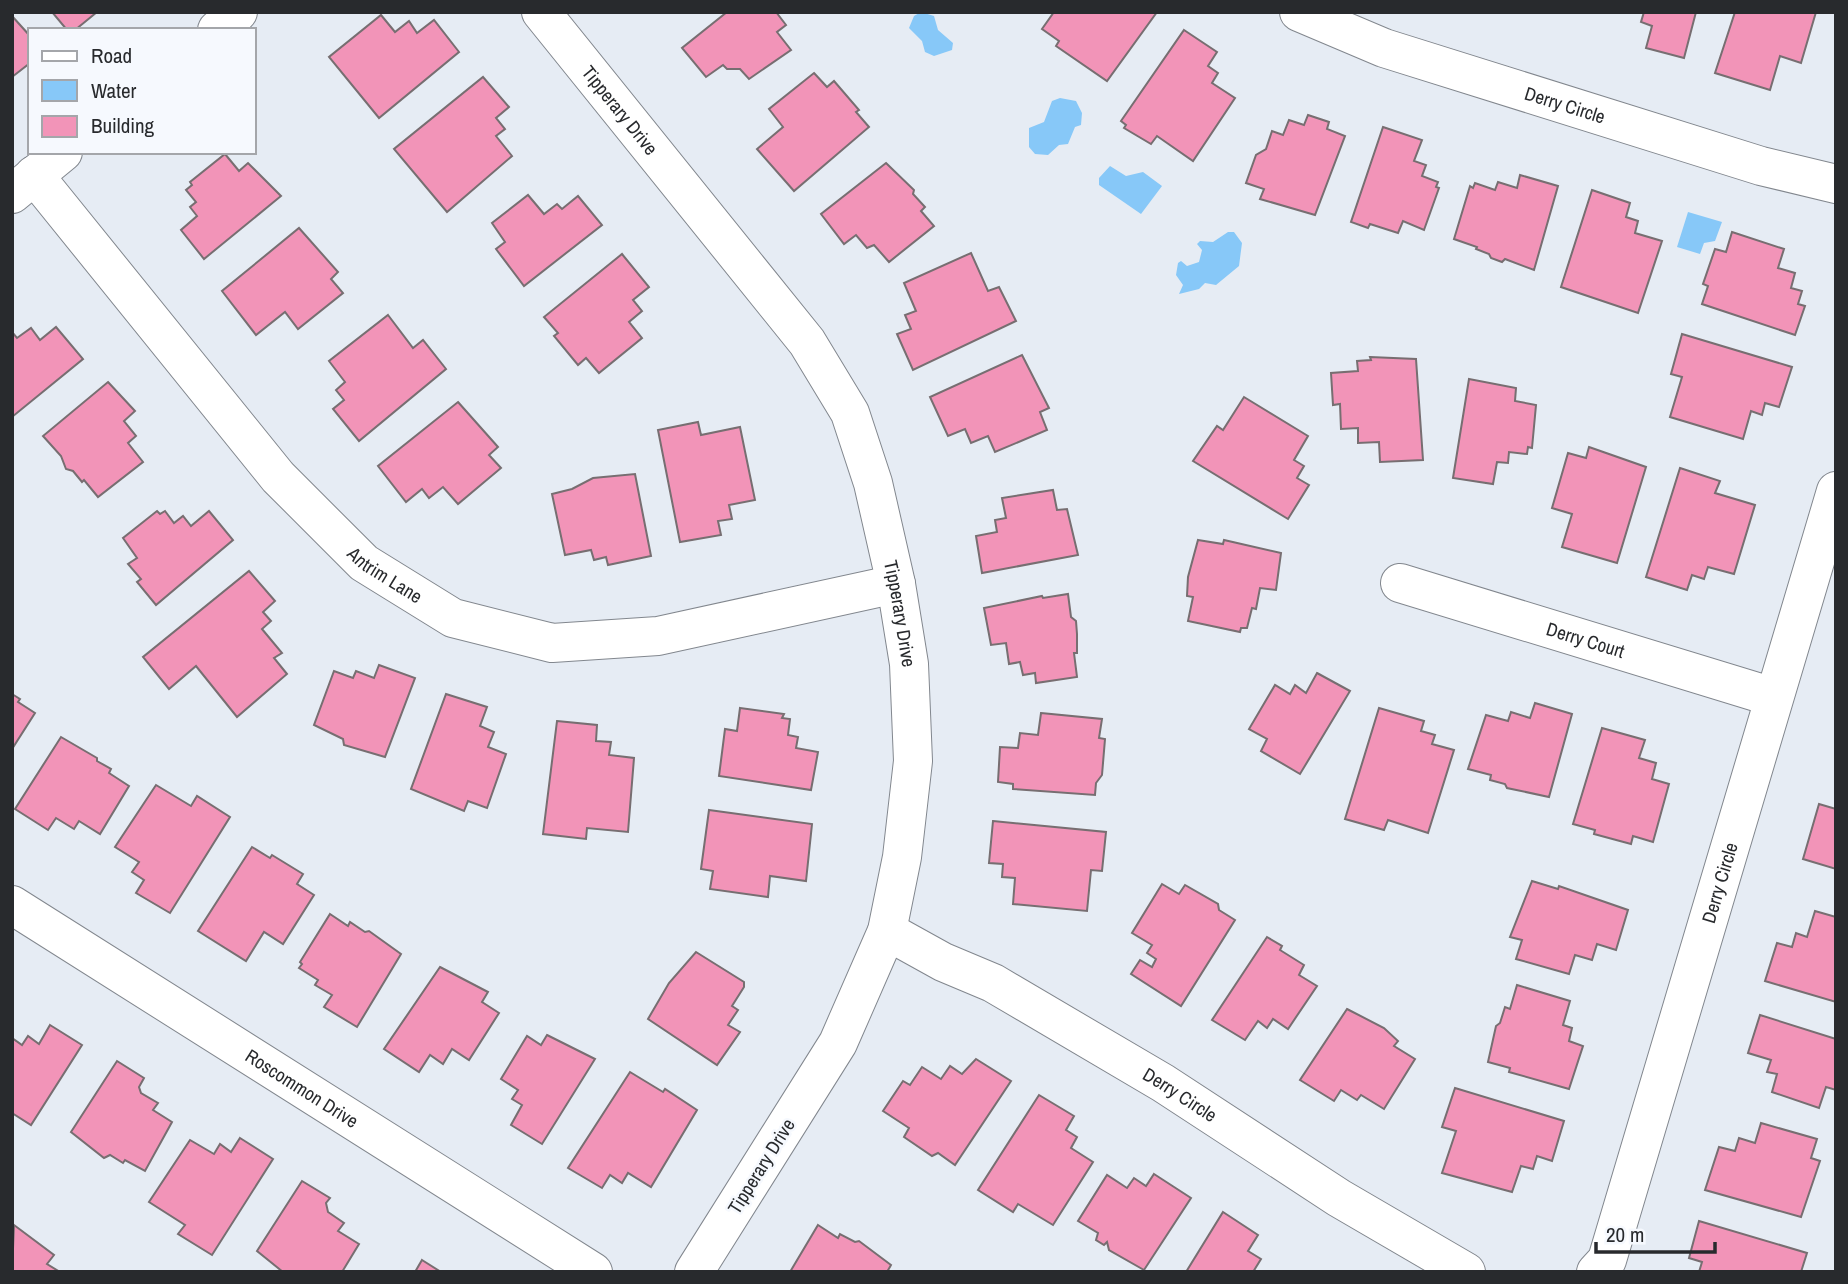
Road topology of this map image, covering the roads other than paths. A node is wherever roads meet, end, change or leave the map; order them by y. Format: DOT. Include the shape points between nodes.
graph roads {
  1 [pos="239,12"];
  2 [pos="541,12"];
  3 [pos="1299,12"];
  4 [pos="219,28"];
  5 [pos="37,174"];
  6 [pos="1836,184"];
  7 [pos="1836,491"];
  8 [pos="1400,583"];
  9 [pos="896,584"];
  10 [pos="1773,697"];
  11 [pos="12,905"];
  12 [pos="887,931"];
  13 [pos="593,1272"];
  14 [pos="694,1272"];
  15 [pos="1466,1272"];
  16 [pos="1596,1272"];
  1 -- 4 [label="street"];
  2 -- 9 [label="street, Tipperary Drive" via="807,342 850,412 873,483"];
  3 -- 6 [label="street, Derry Circle" via="1397,52 1761,166"];
  5 -- 9 [label="street, Antrim Lane" via="278,477 364,563 453,618 552,643 658,636"];
  7 -- 10 [label="street, Derry Circle"];
  8 -- 10 [label="street, Derry Court"];
  9 -- 12 [label="street, Tipperary Drive" via="909,664 913,761 902,857"];
  10 -- 16 [label="street, Derry Circle" via="1608,1260"];
  11 -- 13 [label="street, Roscommon Drive"];
  12 -- 14 [label="street, Tipperary Drive" via="838,1043"];
  12 -- 15 [label="street, Derry Circle" via="993,983 1164,1083 1339,1198"];
}
